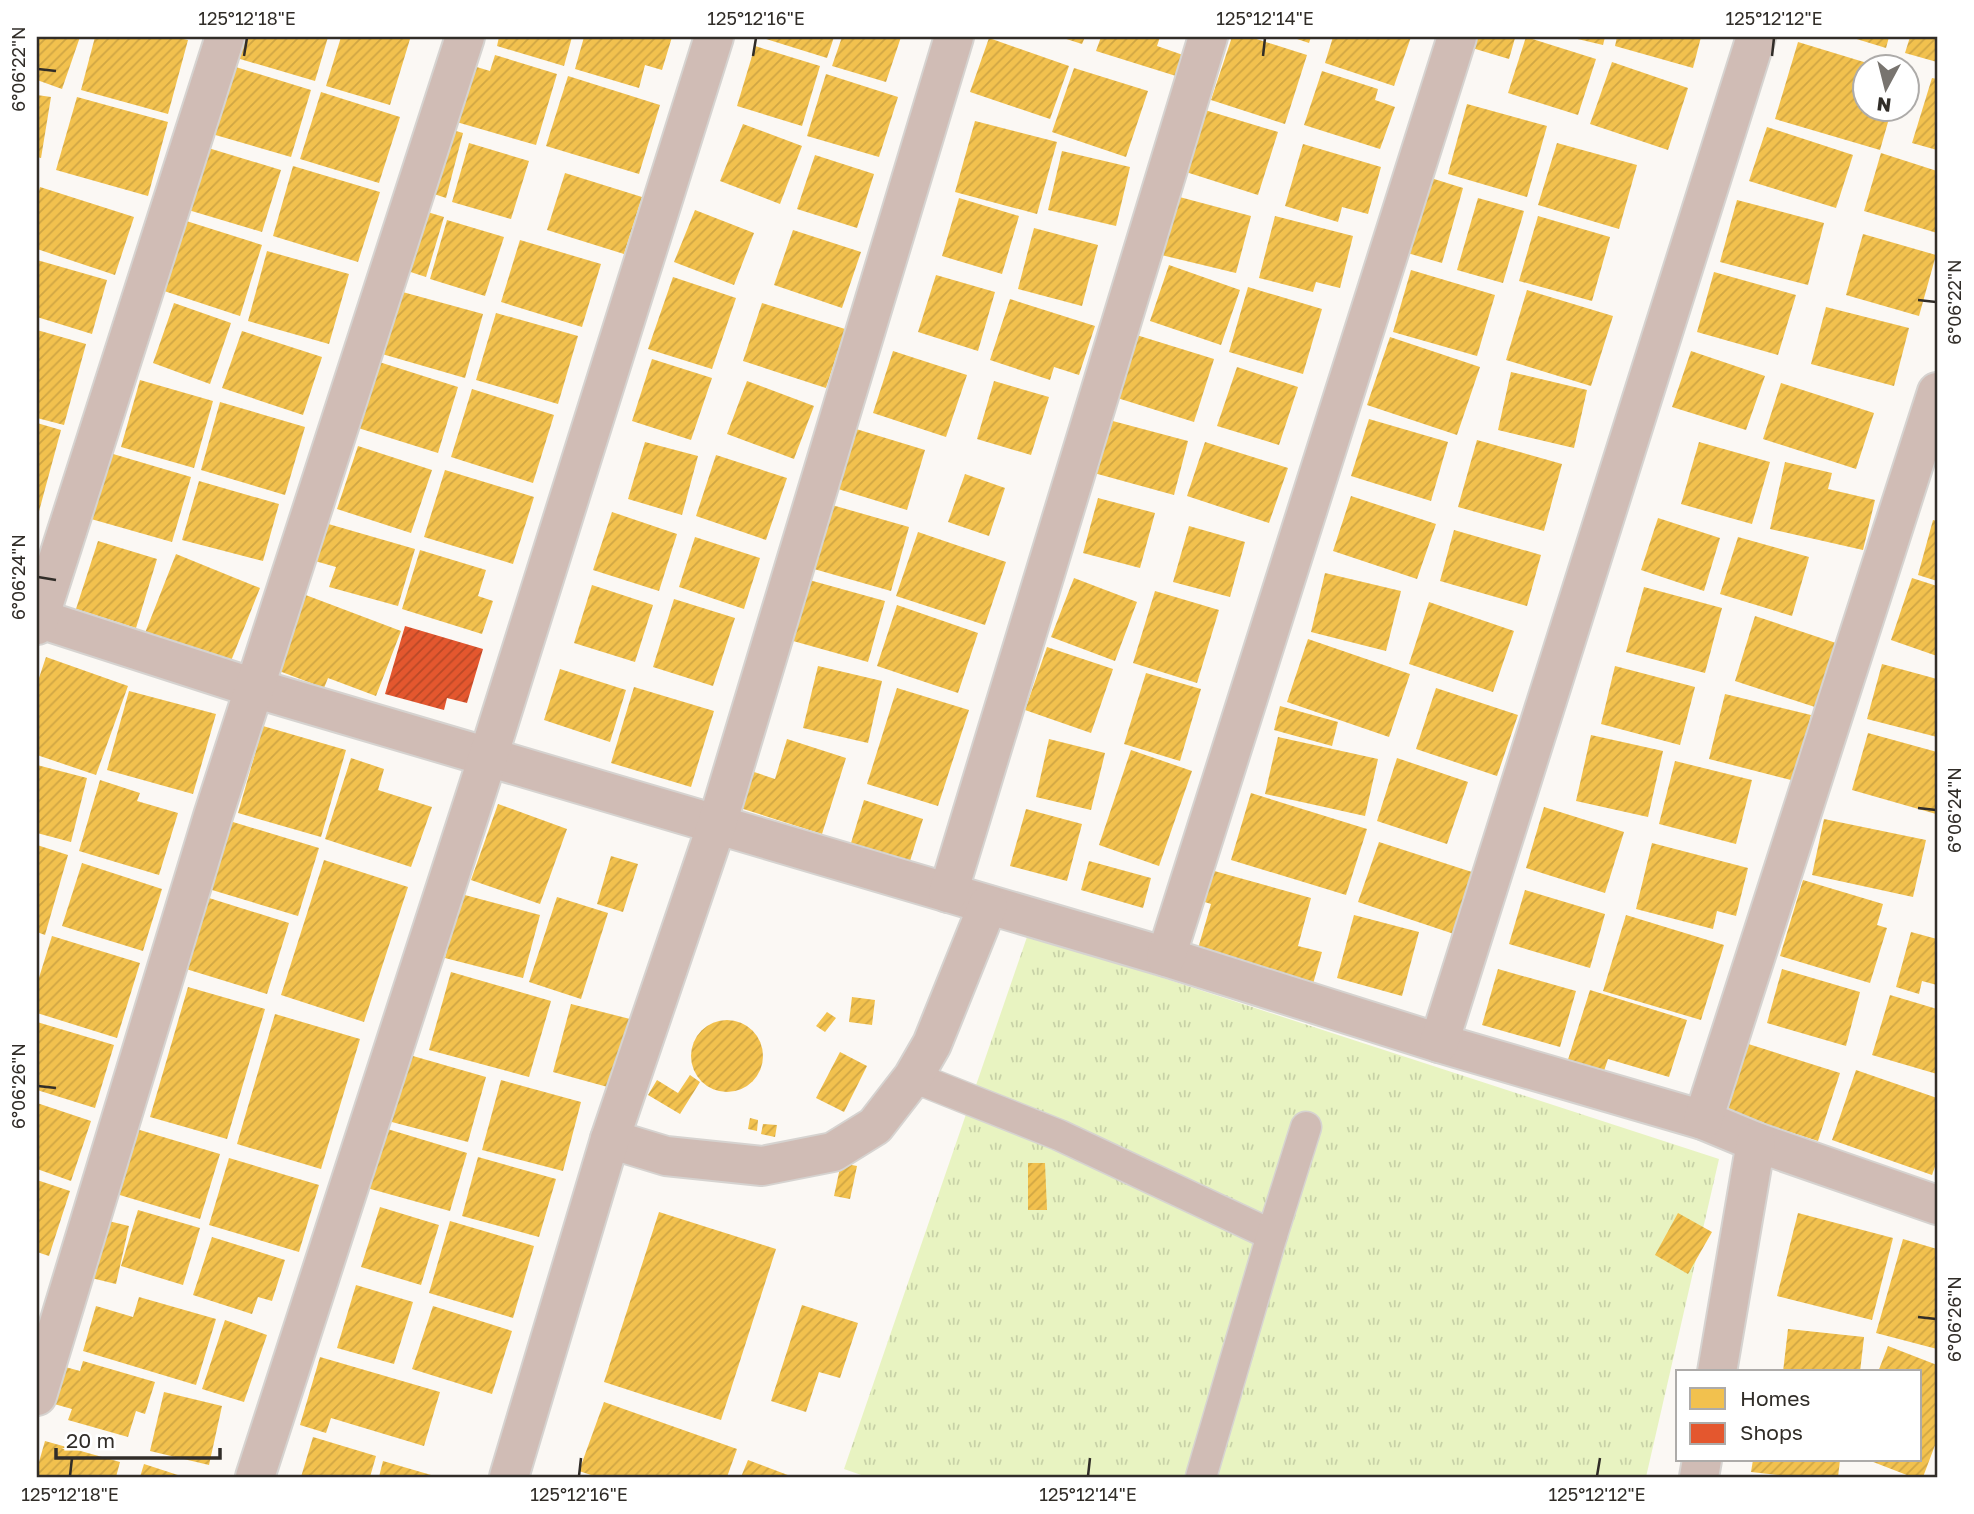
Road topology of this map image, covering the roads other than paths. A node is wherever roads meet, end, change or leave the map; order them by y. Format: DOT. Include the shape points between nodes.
graph roads {
  1 [pos="225,37"];
  2 [pos="465,37"];
  3 [pos="714,37"];
  4 [pos="954,37"];
  5 [pos="1208,37"];
  6 [pos="1457,37"];
  7 [pos="1756,37"];
  8 [pos="1937,392"];
  9 [pos="37,621"];
  10 [pos="254,688"];
  11 [pos="488,757"];
  12 [pos="717,824"];
  13 [pos="948,893"];
  14 [pos="988,905"];
  15 [pos="1166,957"];
  16 [pos="1439,1043"];
  17 [pos="914,1077"];
  18 [pos="1703,1120"];
  19 [pos="1306,1127"];
  20 [pos="610,1139"];
  21 [pos="1756,1142"];
  22 [pos="1937,1205"];
  23 [pos="1272,1236"];
  24 [pos="1717,1370"];
  25 [pos="37,1396"];
  26 [pos="255,1477"];
  27 [pos="509,1477"];
  28 [pos="1202,1477"];
  1 -- 9 [label="street"];
  2 -- 10 [label="street"];
  3 -- 11 [label="street"];
  4 -- 12 [label="street"];
  5 -- 13 [label="street"];
  6 -- 15 [label="street"];
  7 -- 16 [label="street"];
  8 -- 18 [label="street"];
  9 -- 10 [label="street"];
  10 -- 11 [label="street"];
  10 -- 25 [label="street"];
  11 -- 12 [label="street"];
  11 -- 26 [label="street"];
  12 -- 13 [label="street"];
  12 -- 20 [label="street"];
  13 -- 14 [label="street"];
  14 -- 15 [label="street"];
  14 -- 17 [label="street"];
  15 -- 16 [label="street"];
  16 -- 18 [label="street"];
  17 -- 20 [label="street" via="875,1126 833,1152 761,1166 667,1156"];
  17 -- 23 [label="lane" via="1059,1135"];
  18 -- 21 [label="street"];
  19 -- 23 [label="lane"];
  20 -- 27 [label="street"];
  21 -- 22 [label="street"];
  21 -- 24 [label="street"];
  23 -- 28 [label="lane"];
}
